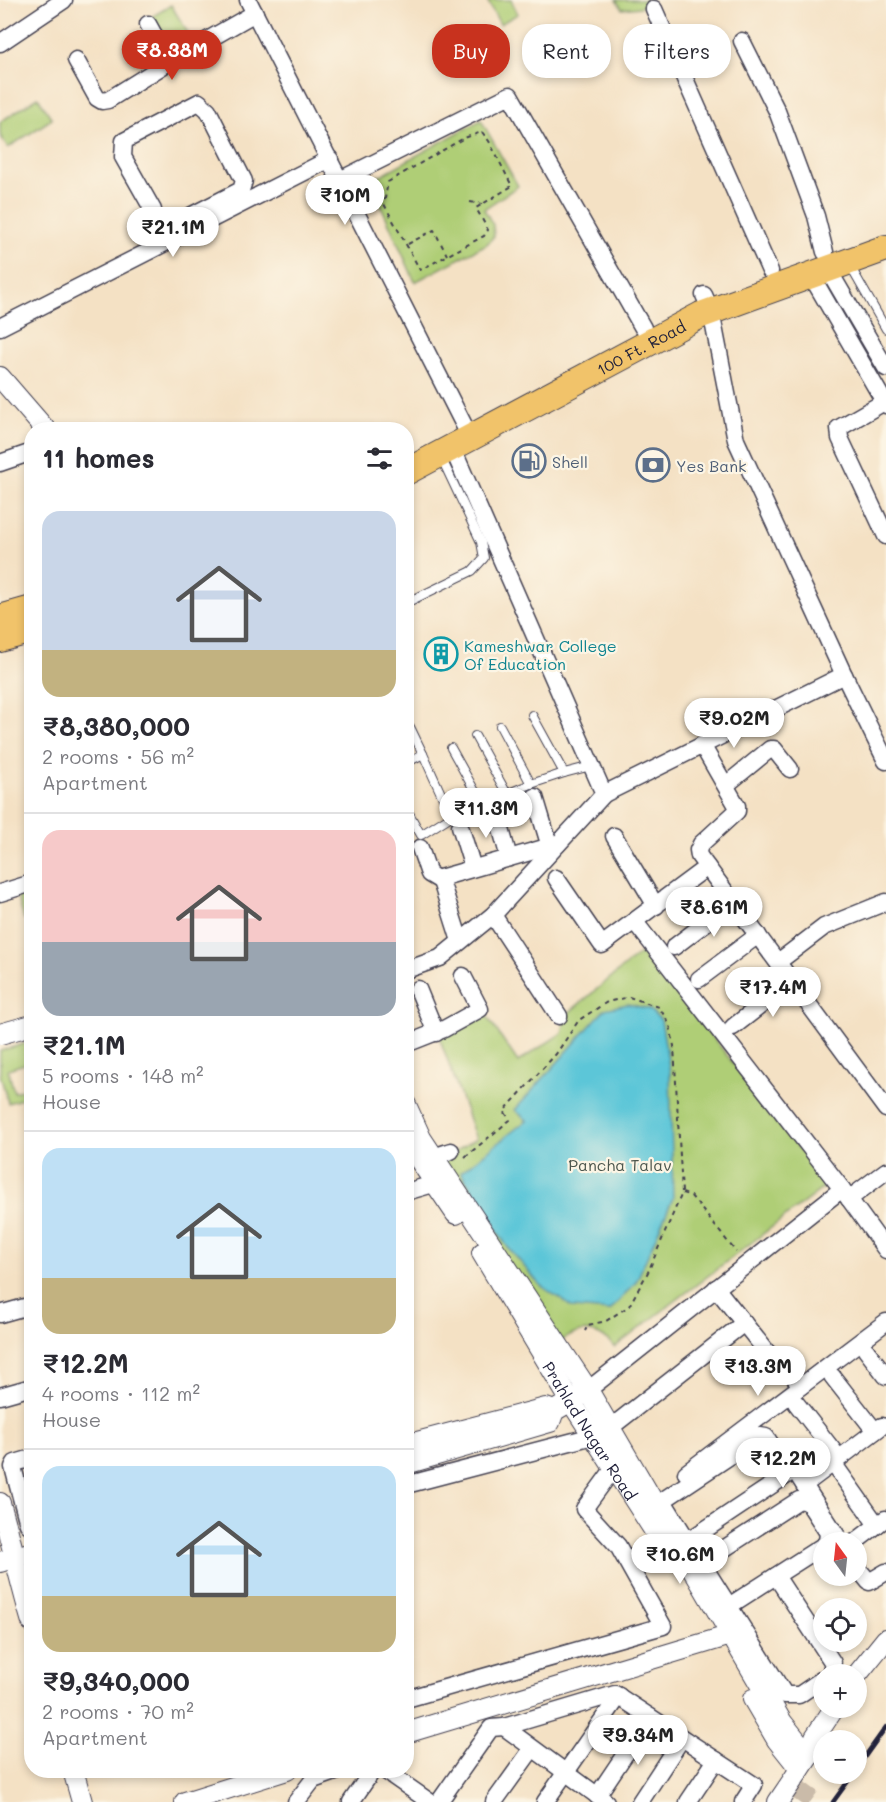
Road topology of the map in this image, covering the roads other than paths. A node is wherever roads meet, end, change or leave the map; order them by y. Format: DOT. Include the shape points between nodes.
graph roads {
  1 [pos="64,0"];
  2 [pos="251,7"];
  3 [pos="654,9"];
  4 [pos="148,24"];
  5 [pos="742,41"];
  6 [pos="0,42"];
  7 [pos="76,60"];
  8 [pos="170,62"];
  9 [pos="330,159"];
  10 [pos="340,180"];
  11 [pos="886,230"];
  12 [pos="162,238"];
  13 [pos="886,248"];
  14 [pos="828,264"];
  15 [pos="770,272"];
  16 [pos="707,303"];
  17 [pos="0,327"];
  18 [pos="643,328"];
  19 [pos="886,329"];
  20 [pos="886,368"];
  21 [pos="0,377"];
  22 [pos="0,397"];
  23 [pos="885,404"];
  24 [pos="39,422"];
  25 [pos="24,424"];
  26 [pos="456,440"];
  27 [pos="414,450"];
  28 [pos="24,455"];
  29 [pos="0,463"];
  30 [pos="414,466"];
  31 [pos="886,536"];
  32 [pos="414,599"];
  33 [pos="24,611"];
  34 [pos="0,618"];
  35 [pos="24,632"];
  36 [pos="0,639"];
  37 [pos="844,675"];
  38 [pos="532,716"];
  39 [pos="500,726"];
  40 [pos="475,736"];
  41 [pos="414,737"];
  42 [pos="702,745"];
  43 [pos="452,748"];
  44 [pos="423,754"];
  45 [pos="414,759"];
  46 [pos="886,761"];
  47 [pos="591,766"];
  48 [pos="790,769"];
  49 [pos="564,773"];
  50 [pos="726,785"];
  51 [pos="533,791"];
  52 [pos="507,794"];
  53 [pos="604,794"];
  54 [pos="489,807"];
  55 [pos="456,821"];
  56 [pos="414,822"];
  57 [pos="614,836"];
  58 [pos="554,845"];
  59 [pos="420,848"];
  60 [pos="509,858"];
  61 [pos="707,867"];
  62 [pos="473,868"];
  63 [pos="556,878"];
  64 [pos="439,880"];
  65 [pos="24,886"];
  66 [pos="0,893"];
  67 [pos="733,902"];
  68 [pos="886,902"];
  69 [pos="656,906"];
  70 [pos="493,915"];
  71 [pos="635,922"];
  72 [pos="758,935"];
  73 [pos="460,942"];
  74 [pos="674,947"];
  75 [pos="777,962"];
  76 [pos="414,967"];
  77 [pos="463,976"];
  78 [pos="699,979"];
  79 [pos="792,981"];
  80 [pos="418,989"];
  81 [pos="559,1016"];
  82 [pos="24,1027"];
  83 [pos="733,1027"];
  84 [pos="436,1033"];
  85 [pos="0,1034"];
  86 [pos="414,1041"];
  87 [pos="886,1109"];
  88 [pos="414,1123"];
  89 [pos="414,1147"];
  90 [pos="886,1171"];
  91 [pos="441,1182"];
  92 [pos="414,1190"];
  93 [pos="846,1194"];
  94 [pos="886,1250"];
  95 [pos="716,1288"];
  96 [pos="24,1307"];
  97 [pos="0,1314"];
  98 [pos="886,1322"];
  99 [pos="744,1323"];
  100 [pos="886,1334"];
  101 [pos="866,1350"];
  102 [pos="832,1376"];
  103 [pos="886,1376"];
  104 [pos="801,1386"];
  105 [pos="24,1389"];
  106 [pos="588,1390"];
  107 [pos="0,1396"];
  108 [pos="796,1403"];
  109 [pos="563,1407"];
  110 [pos="882,1428"];
  111 [pos="602,1432"];
  112 [pos="414,1443"];
  113 [pos="24,1460"];
  114 [pos="836,1461"];
  115 [pos="414,1462"];
  116 [pos="614,1468"];
  117 [pos="414,1483"];
  118 [pos="804,1485"];
  119 [pos="652,1499"];
  120 [pos="0,1503"];
  121 [pos="24,1510"];
  122 [pos="882,1522"];
  123 [pos="827,1532"];
  124 [pos="835,1532"];
  125 [pos="867,1533"];
  126 [pos="813,1552"];
  127 [pos="693,1554"];
  128 [pos="16,1566"];
  129 [pos="886,1572"];
  130 [pos="776,1576"];
  131 [pos="867,1580"];
  132 [pos="24,1594"];
  133 [pos="729,1606"];
  134 [pos="725,1637"];
  135 [pos="886,1639"];
  136 [pos="833,1664"];
  137 [pos="866,1664"];
  138 [pos="813,1685"];
  139 [pos="619,1696"];
  140 [pos="414,1697"];
  141 [pos="650,1717"];
  142 [pos="829,1718"];
  143 [pos="504,1727"];
  144 [pos="414,1731"];
  145 [pos="682,1738"];
  146 [pos="532,1749"];
  147 [pos="805,1759"];
  148 [pos="716,1760"];
  149 [pos="566,1775"];
  150 [pos="75,1778"];
  151 [pos="262,1778"];
  152 [pos="319,1778"];
  153 [pos="368,1778"];
  154 [pos="391,1778"];
  155 [pos="406,1795"];
  156 [pos="602,1799"];
  157 [pos="82,1802"];
  158 [pos="185,1802"];
  159 [pos="296,1802"];
  160 [pos="351,1802"];
  161 [pos="430,1802"];
  162 [pos="439,1802"];
  163 [pos="494,1802"];
  164 [pos="545,1802"];
  165 [pos="640,1802"];
  166 [pos="688,1802"];
  167 [pos="743,1802"];
  168 [pos="762,1802"];
  169 [pos="778,1802"];
  1 -- 6 [label="street"];
  2 -- 8 [label="street"];
  2 -- 9 [label="street"];
  3 -- 15 [label="street"];
  4 -- 8 [label="street"];
  5 -- 14 [label="street" via="777,111 816,216"];
  7 -- 8 [label="street" via="102,101"];
  9 -- 10 [label="street"];
  9 -- 12 [label="street"];
  10 -- 18 [label="street" via="510,95"];
  10 -- 26 [label="street"];
  11 -- 14 [label="main road, 100 Ft. Road"];
  12 -- 12 [label="street" via="152,217 153,210 123,157 124,141 199,102 208,110 244,186"];
  12 -- 17 [label="street"];
  13 -- 14 [label="main road, 100 Ft. Road"];
  14 -- 15 [label="main road, 100 Ft. Road"];
  14 -- 16 [label="main road, 100 Ft. Road"];
  14 -- 19 [label="lane"];
  14 -- 20 [label="street"];
  14 -- 23 [label="street"];
  15 -- 16 [label="main road, 100 Ft. Road"];
  16 -- 18 [label="main road, 100 Ft. Road"];
  16 -- 26 [label="main road, 100 Ft. Road"];
  16 -- 37 [label="street" via="736,440"];
  18 -- 26 [label="main road, 100 Ft. Road"];
  21 -- 24 [label="street"];
  22 -- 25 [label="street"];
  23 -- 31 [label="street" via="839,428 840,438"];
  26 -- 27 [label="main road, 100 Ft. Road"];
  26 -- 30 [label="main road, 100 Ft. Road"];
  26 -- 32 [label="lane" via="484,558 472,571"];
  26 -- 47 [label="street"];
  28 -- 29 [label="street"];
  33 -- 34 [label="main road"];
  35 -- 36 [label="main road"];
  37 -- 42 [label="street"];
  37 -- 46 [label="street"];
  38 -- 49 [label="lane"];
  39 -- 51 [label="lane"];
  40 -- 52 [label="lane"];
  41 -- 44 [label="lane"];
  42 -- 50 [label="street"];
  42 -- 53 [label="street"];
  43 -- 54 [label="lane"];
  44 -- 45 [label="lane"];
  44 -- 55 [label="lane"];
  47 -- 49 [label="lane"];
  47 -- 53 [label="street"];
  48 -- 50 [label="street" via="770,748"];
  49 -- 51 [label="lane"];
  50 -- 61 [label="street" via="737,811 701,844 699,856"];
  51 -- 52 [label="lane"];
  51 -- 58 [label="street"];
  52 -- 54 [label="lane"];
  53 -- 58 [label="street"];
  54 -- 55 [label="lane"];
  54 -- 60 [label="street"];
  55 -- 56 [label="lane" via="421,835"];
  55 -- 62 [label="street"];
  57 -- 69 [label="street"];
  58 -- 60 [label="street"];
  58 -- 70 [label="street"];
  59 -- 64 [label="street" via="429,874"];
  60 -- 62 [label="street"];
  61 -- 67 [label="street"];
  61 -- 69 [label="street"];
  62 -- 64 [label="street"];
  63 -- 71 [label="street" via="602,945"];
  64 -- 73 [label="street"];
  65 -- 66 [label="street"];
  67 -- 72 [label="street"];
  67 -- 74 [label="street"];
  68 -- 75 [label="street" via="824,927"];
  69 -- 71 [label="street"];
  70 -- 73 [label="street"];
  70 -- 81 [label="street"];
  71 -- 93 [label="street"];
  72 -- 75 [label="street"];
  72 -- 78 [label="street"];
  73 -- 76 [label="street" via="440,958"];
  75 -- 79 [label="street"];
  77 -- 84 [label="street" via="480,1009"];
  79 -- 83 [label="street"];
  79 -- 87 [label="street"];
  80 -- 84 [label="street"];
  82 -- 85 [label="street"];
  84 -- 86 [label="street"];
  88 -- 91 [label="street" via="421,1138 450,1155"];
  89 -- 91 [label="street, Prahlad Nagar Road"];
  90 -- 93 [label="street"];
  91 -- 92 [label="street"];
  91 -- 106 [label="street"];
  91 -- 109 [label="street, Prahlad Nagar Road"];
  93 -- 94 [label="street"];
  93 -- 95 [label="street"];
  95 -- 99 [label="street"];
  95 -- 106 [label="street"];
  96 -- 97 [label="street"];
  98 -- 104 [label="street"];
  99 -- 104 [label="street" via="771,1357 779,1357"];
  99 -- 111 [label="street"];
  100 -- 101 [label="street"];
  101 -- 102 [label="street"];
  101 -- 103 [label="street"];
  102 -- 108 [label="street"];
  102 -- 110 [label="street"];
  104 -- 119 [label="street"];
  105 -- 107 [label="street"];
  106 -- 109 [label="street"];
  106 -- 111 [label="street"];
  108 -- 114 [label="street"];
  108 -- 118 [label="street" via="767,1426"];
  109 -- 111 [label="street, Prahlad Nagar Road"];
  109 -- 112 [label="street" via="546,1408"];
  109 -- 115 [label="street" via="550,1422"];
  110 -- 114 [label="street"];
  111 -- 116 [label="street, Prahlad Nagar Road"];
  111 -- 117 [label="street"];
  111 -- 119 [label="street"];
  113 -- 121 [label="street" via="12,1467"];
  114 -- 118 [label="street"];
  114 -- 122 [label="street"];
  116 -- 134 [label="street, Prahlad Nagar Road"];
  116 -- 140 [label="street" via="584,1509 618,1546 663,1626"];
  118 -- 124 [label="street"];
  119 -- 127 [label="street"];
  120 -- 128 [label="street"];
  122 -- 125 [label="street"];
  123 -- 127 [label="street" via="808,1502 799,1500"];
  126 -- 130 [label="street"];
  127 -- 127 [label="street" via="665,1499 760,1436 766,1437 787,1475"];
  127 -- 133 [label="street"];
  127 -- 134 [label="street"];
  128 -- 132 [label="street"];
  129 -- 131 [label="street" via="869,1582"];
  130 -- 133 [label="street"];
  130 -- 136 [label="street"];
  133 -- 138 [label="street" via="785,1695 799,1695"];
  134 -- 144 [label="street"];
  134 -- 147 [label="street, Prahlad Nagar Road" via="777,1740"];
  135 -- 137 [label="street"];
  139 -- 141 [label="street"];
  139 -- 143 [label="street"];
  139 -- 149 [label="street"];
  141 -- 145 [label="street"];
  141 -- 156 [label="street"];
  142 -- 147 [label="street"];
  143 -- 146 [label="street"];
  143 -- 162 [label="street" via="488,1731"];
  145 -- 148 [label="street"];
  145 -- 165 [label="street"];
  146 -- 149 [label="street"];
  146 -- 163 [label="street"];
  147 -- 168 [label="street"];
  147 -- 169 [label="street"];
  148 -- 166 [label="street"];
  148 -- 167 [label="street" via="754,1785"];
  149 -- 156 [label="street"];
  149 -- 164 [label="street"];
  150 -- 157 [label="street"];
  151 -- 158 [label="street"];
  152 -- 159 [label="street"];
  153 -- 160 [label="street"];
  154 -- 155 [label="street"];
  155 -- 161 [label="street"];
}
